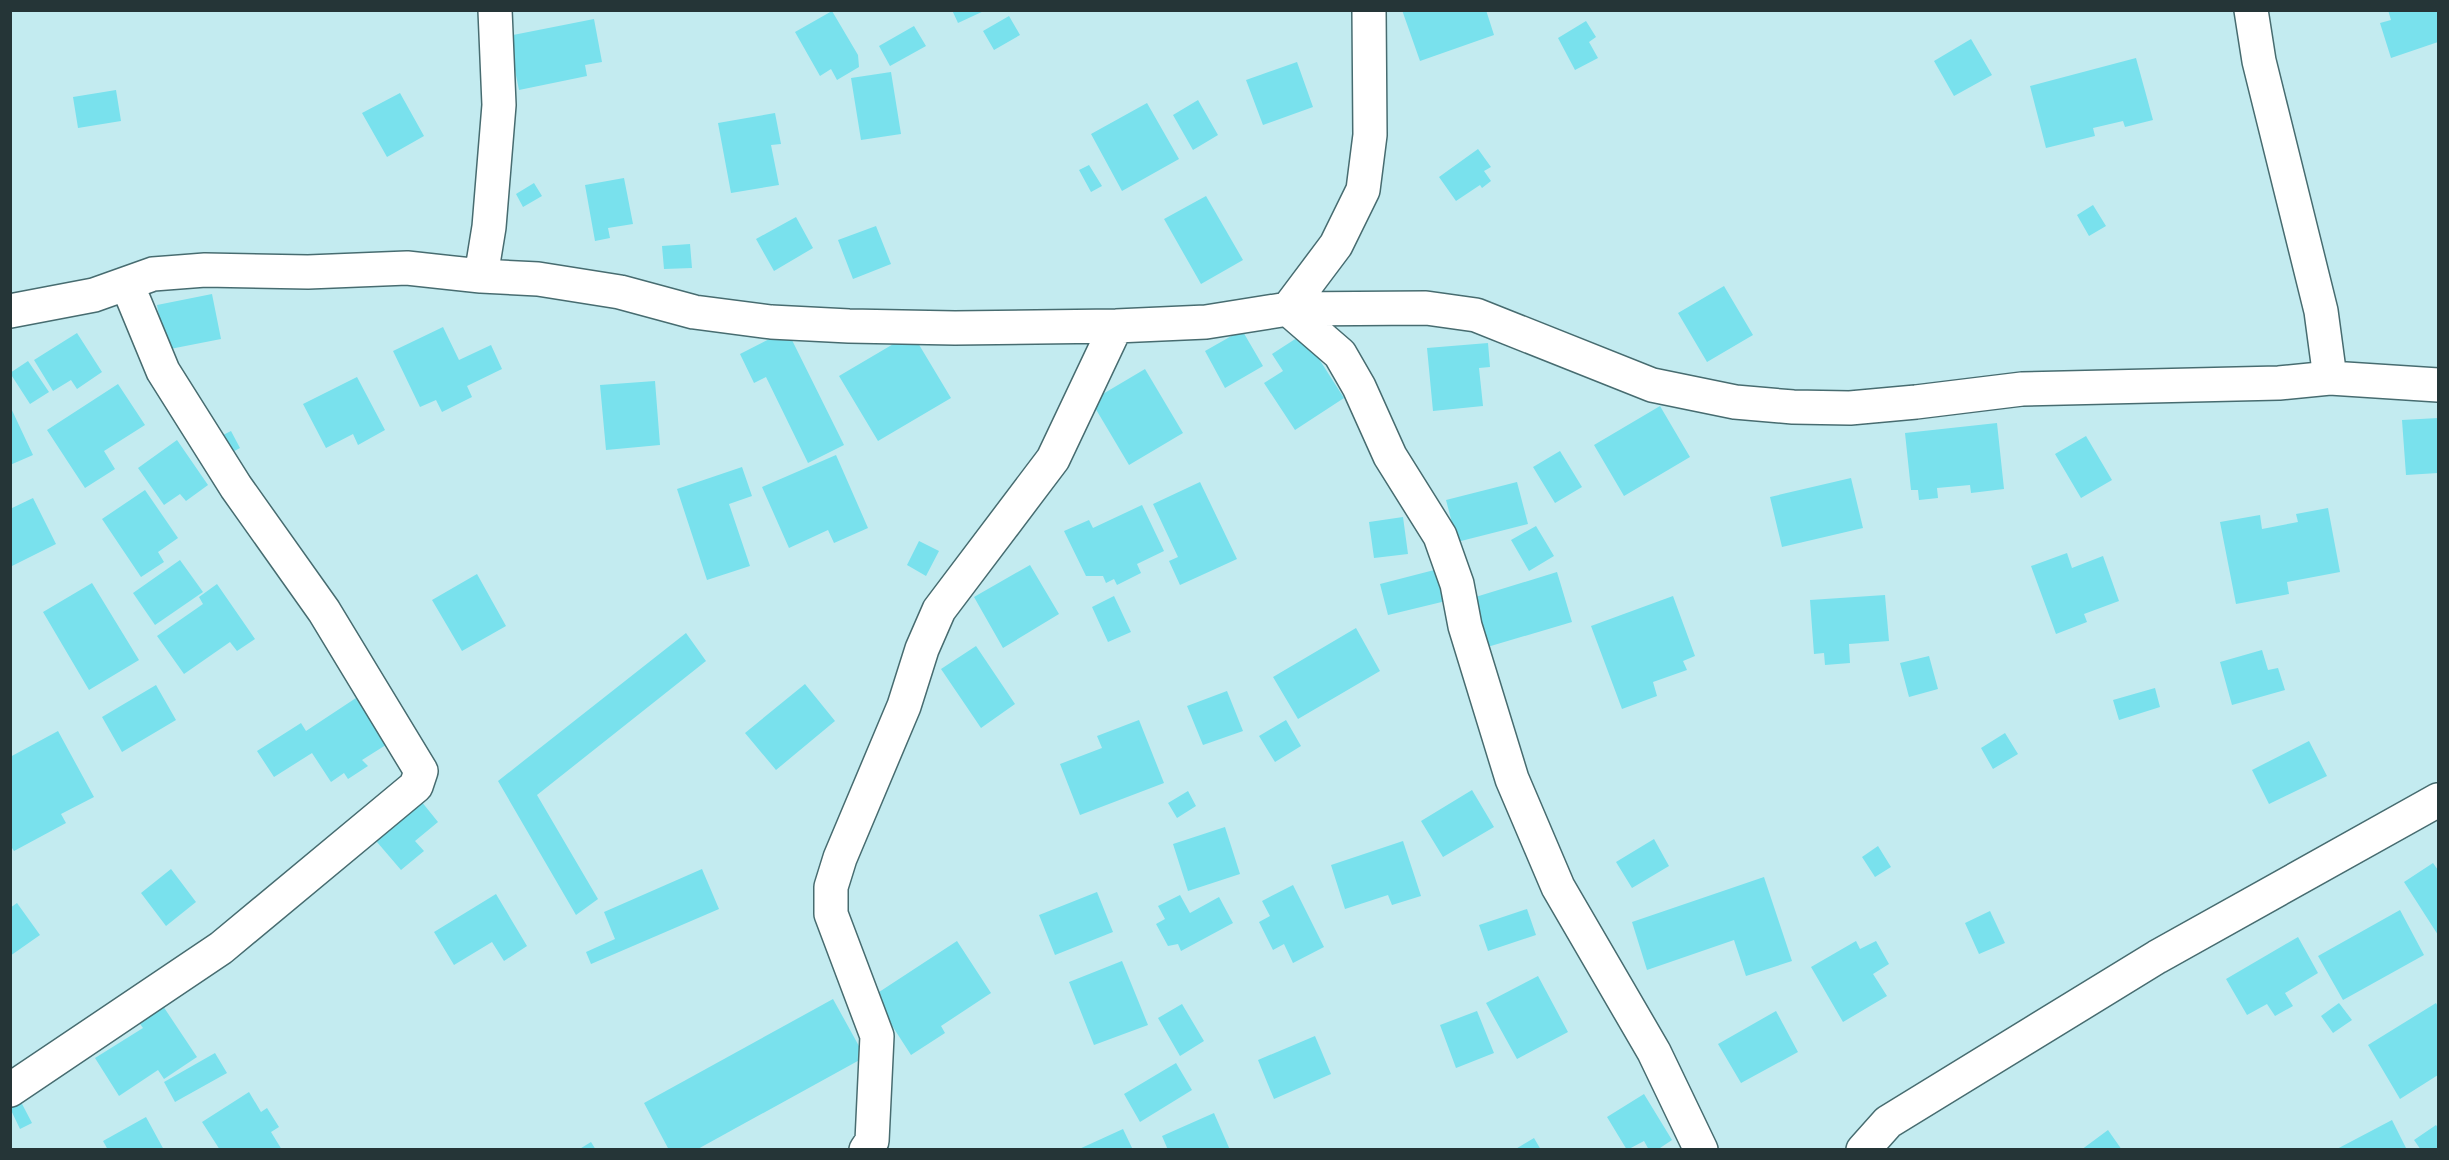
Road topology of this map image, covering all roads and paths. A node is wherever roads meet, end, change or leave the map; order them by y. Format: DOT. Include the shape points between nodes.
graph roads {
  1 [pos="495,10"];
  2 [pos="1368,10"];
  3 [pos="2251,10"];
  4 [pos="481,276"];
  5 [pos="127,284"];
  6 [pos="1288,309"];
  7 [pos="10,311"];
  8 [pos="1116,326"];
  9 [pos="2330,378"];
  10 [pos="2439,385"];
  11 [pos="2439,800"];
  12 [pos="10,1090"];
  13 [pos="866,1149"];
  14 [pos="1701,1149"];
  15 [pos="1863,1149"];
  1 -- 4 [label="street" via="499,105"];
  2 -- 6 [label="street" via="1370,135 1364,190 1336,245"];
  3 -- 9 [label="street" via="2259,61 2321,310"];
  4 -- 5 [label="street" via="407,268 308,272 205,270 153,274"];
  4 -- 8 [label="street" via="538,279 620,292 694,312 771,322 955,328"];
  5 -- 7 [label="street" via="94,295"];
  5 -- 12 [label="street" via="163,371 236,487 324,611 422,771 416,786 221,948"];
  6 -- 8 [label="street" via="1206,322"];
  6 -- 9 [label="street" via="1426,308 1476,315 1652,386 1735,402 1793,407 1872,406 2022,390 2279,383"];
  6 -- 14 [label="street" via="1340,354 1390,456 1440,536 1512,779 1557,887 1654,1052"];
  8 -- 13 [label="street" via="1053,459 939,610 834,877 831,914 877,1036 872,1142"];
  9 -- 10 [label="street"];
  11 -- 15 [label="street" via="2157,957 1888,1122"];
}
